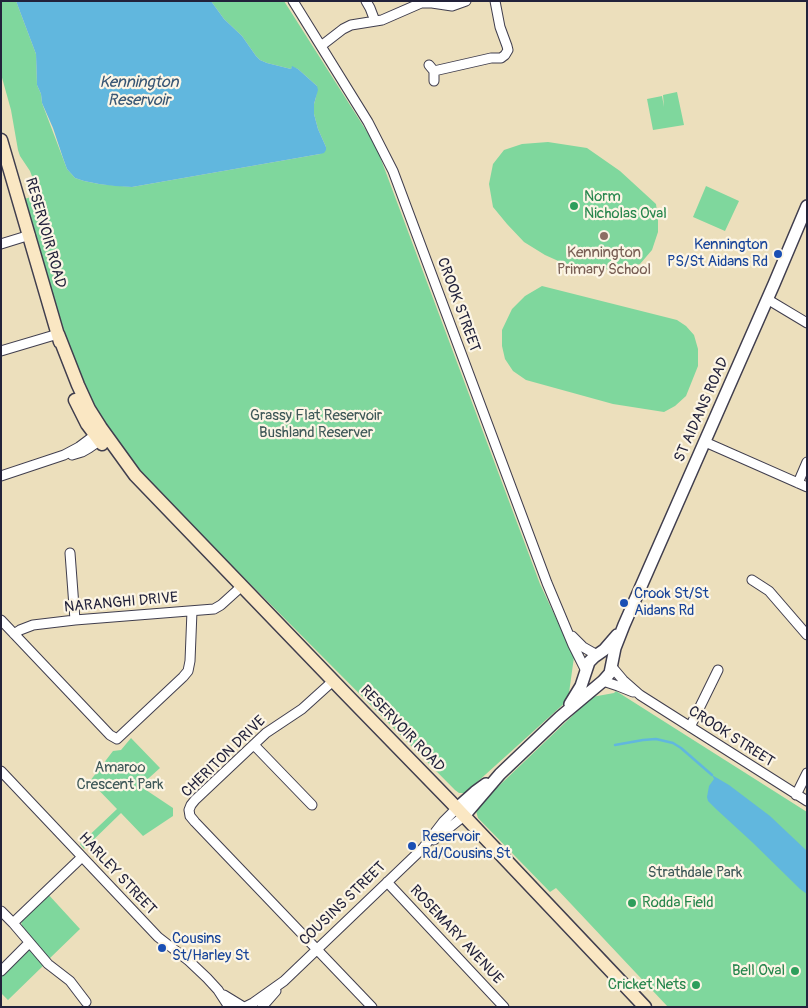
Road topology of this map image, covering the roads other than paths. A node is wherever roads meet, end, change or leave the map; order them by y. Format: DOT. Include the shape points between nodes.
graph roads {
  1 [pos="293,1"];
  2 [pos="366,1"];
  3 [pos="466,1"];
  4 [pos="495,1"];
  5 [pos="375,21"];
  6 [pos="321,46"];
  7 [pos="432,72"];
  8 [pos="2,147"];
  9 [pos="807,206"];
  10 [pos="30,235"];
  11 [pos="1,244"];
  12 [pos="767,299"];
  13 [pos="807,322"];
  14 [pos="58,334"];
  15 [pos="1,351"];
  16 [pos="99,436"];
  17 [pos="705,442"];
  18 [pos="807,462"];
  19 [pos="1,476"];
  20 [pos="798,483"];
  21 [pos="807,487"];
  22 [pos="70,553"];
  23 [pos="752,580"];
  24 [pos="242,586"];
  25 [pos="192,611"];
  26 [pos="1,620"];
  27 [pos="75,620"];
  28 [pos="624,625"];
  29 [pos="568,632"];
  30 [pos="14,634"];
  31 [pos="807,635"];
  32 [pos="598,655"];
  33 [pos="612,666"];
  34 [pos="718,670"];
  35 [pos="586,671"];
  36 [pos="333,681"];
  37 [pos="603,682"];
  38 [pos="640,695"];
  39 [pos="560,717"];
  40 [pos="690,727"];
  41 [pos="254,745"];
  42 [pos="1,771"];
  43 [pos="807,773"];
  44 [pos="796,795"];
  45 [pos="807,801"];
  46 [pos="312,805"];
  47 [pos="461,812"];
  48 [pos="82,857"];
  49 [pos="387,882"];
  50 [pos="1,910"];
  51 [pos="13,923"];
  52 [pos="29,943"];
  53 [pos="317,949"];
  54 [pos="1,971"];
  55 [pos="284,981"];
  56 [pos="218,990"];
  57 [pos="86,1002"];
  58 [pos="229,1007"];
  59 [pos="243,1007"];
  60 [pos="262,1007"];
  61 [pos="372,1007"];
  62 [pos="504,1007"];
  63 [pos="645,1007"];
  1 -- 6 [label="street, CROOK STREET"];
  2 -- 5 [label="street"];
  3 -- 5 [label="street" via="452,6 421,3"];
  4 -- 7 [label="street" via="508,50 506,59 491,58"];
  5 -- 6 [label="street" via="346,27"];
  6 -- 29 [label="street, CROOK STREET" via="368,122 393,171"];
  8 -- 10 [label="main road, RESERVOIR ROAD"];
  9 -- 12 [label="street, ST AIDANS ROAD"];
  10 -- 11 [label="street"];
  10 -- 14 [label="main road, RESERVOIR ROAD"];
  12 -- 13 [label="street"];
  12 -- 17 [label="street, ST AIDANS ROAD"];
  14 -- 15 [label="street"];
  14 -- 16 [label="main road, RESERVOIR ROAD"];
  16 -- 19 [label="street" via="82,452"];
  16 -- 24 [label="main road, RESERVOIR ROAD"];
  17 -- 20 [label="street"];
  17 -- 28 [label="street, ST AIDANS ROAD"];
  18 -- 20 [label="street"];
  20 -- 21 [label="street"];
  22 -- 27 [label="street"];
  23 -- 31 [label="street" via="769,591"];
  24 -- 25 [label="street, NARANGHI DRIVE" via="217,608"];
  24 -- 36 [label="main road, RESERVOIR ROAD"];
  25 -- 27 [label="street, NARANGHI DRIVE"];
  25 -- 30 [label="street" via="188,670 117,739"];
  26 -- 30 [label="street"];
  27 -- 30 [label="street, NARANGHI DRIVE" via="33,625"];
  28 -- 32 [label="street, ST AIDANS ROAD"];
  28 -- 33 [label="street, ST AIDANS ROAD"];
  29 -- 32 [label="street, CROOK STREET" via="583,647"];
  29 -- 35 [label="street, CROOK STREET"];
  32 -- 33 [label="street" via="608,659"];
  32 -- 35 [label="street" via="591,659"];
  33 -- 37 [label="street"];
  33 -- 38 [label="street, CROOK STREET"];
  34 -- 40 [label="street"];
  35 -- 37 [label="street" via="592,678"];
  35 -- 39 [label="street, COUSINS STREET" via="579,691"];
  36 -- 41 [label="street, CHERITON DRIVE"];
  36 -- 47 [label="main road, RESERVOIR ROAD"];
  37 -- 38 [label="street, CROOK STREET"];
  37 -- 39 [label="street, COUSINS STREET"];
  38 -- 40 [label="street, CROOK STREET"];
  39 -- 47 [label="street, COUSINS STREET" via="500,774 475,792"];
  40 -- 44 [label="street, CROOK STREET"];
  41 -- 46 [label="street"];
  41 -- 53 [label="street, CHERITON DRIVE" via="192,802 189,813"];
  42 -- 48 [label="street, HARLEY STREET"];
  43 -- 44 [label="street"];
  44 -- 45 [label="street, CROOK STREET"];
  47 -- 49 [label="street, COUSINS STREET" via="443,822 423,848"];
  47 -- 63 [label="main road, RESERVOIR ROAD"];
  48 -- 51 [label="street"];
  48 -- 56 [label="street, HARLEY STREET" via="158,937"];
  49 -- 53 [label="street, COUSINS STREET"];
  49 -- 62 [label="street, ROSEMARY AVENUE"];
  50 -- 51 [label="street"];
  51 -- 52 [label="street"];
  52 -- 54 [label="street"];
  52 -- 57 [label="street" via="70,981"];
  53 -- 55 [label="street, COUSINS STREET"];
  53 -- 61 [label="street"];
  55 -- 59 [label="street, COUSINS STREET"];
  55 -- 60 [label="street, COUSINS STREET"];
  56 -- 58 [label="street, HARLEY STREET"];
  56 -- 59 [label="street, HARLEY STREET"];
}
